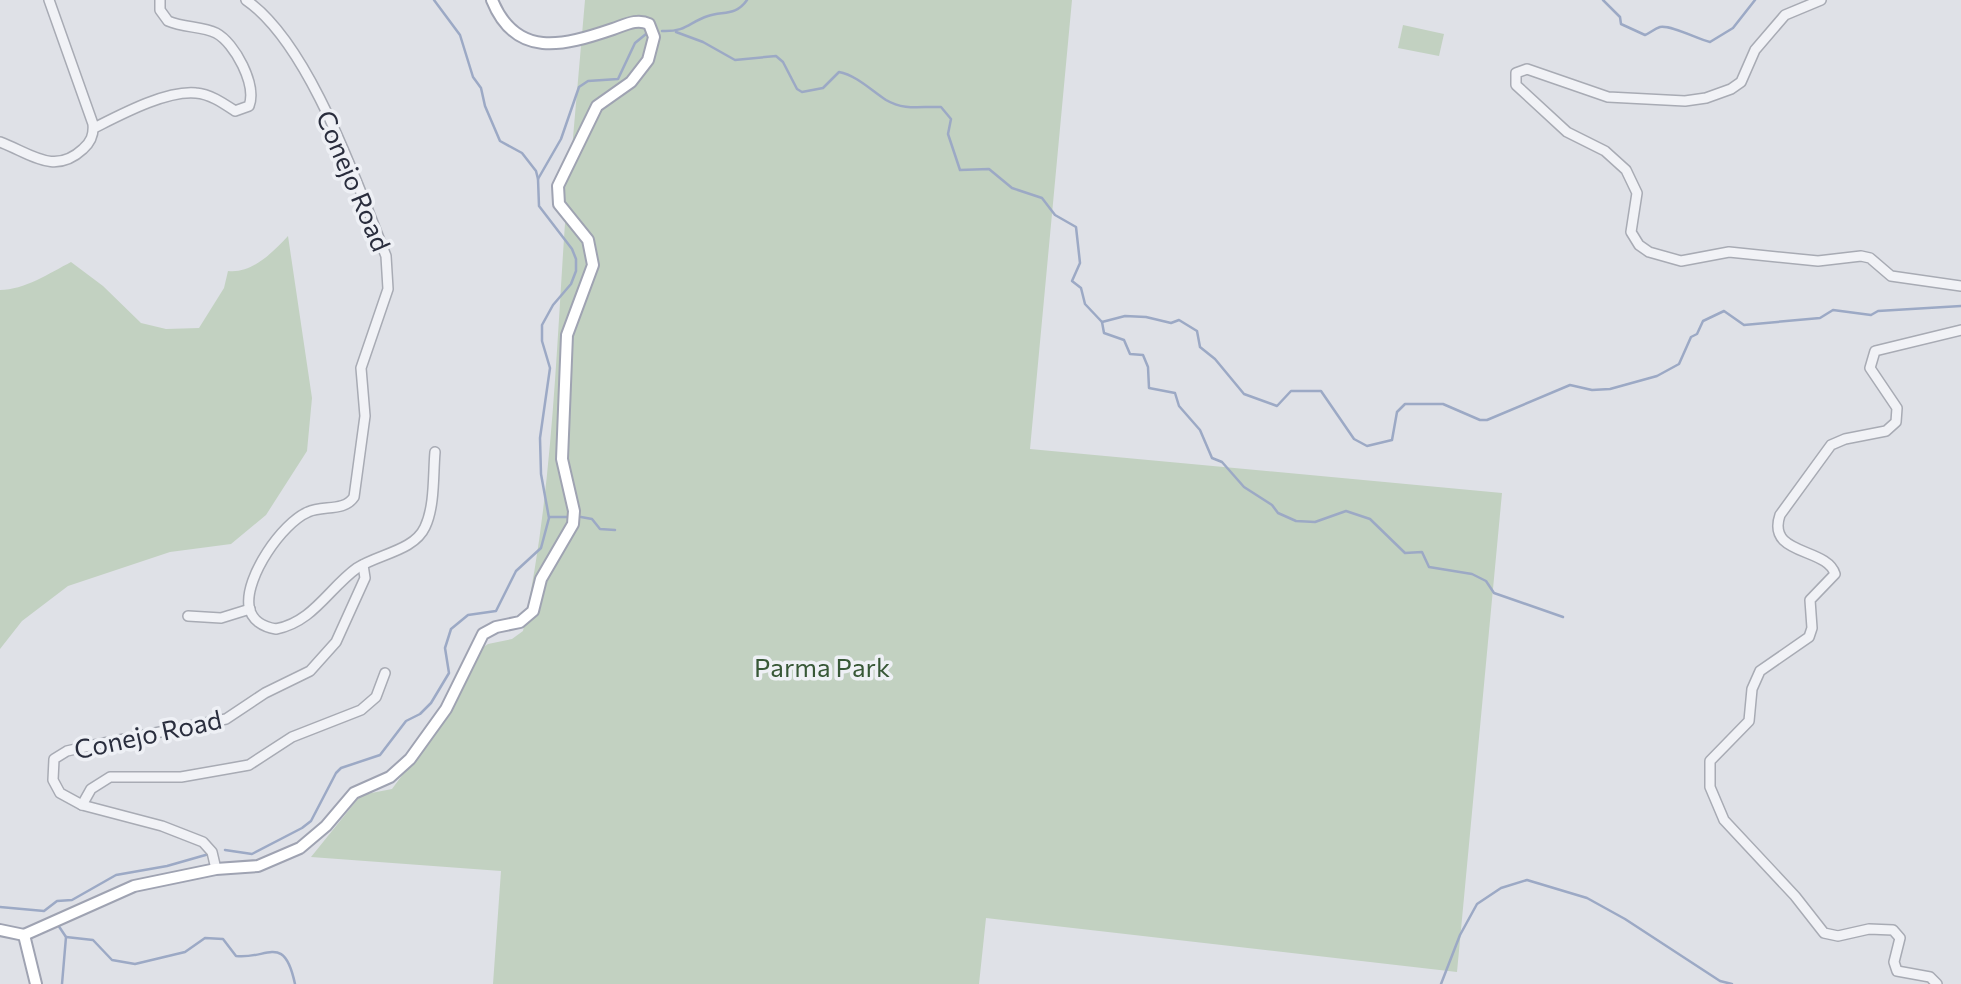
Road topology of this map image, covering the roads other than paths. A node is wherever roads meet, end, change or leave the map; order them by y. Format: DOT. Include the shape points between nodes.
graph roads {
  1 [pos="49,0"];
  2 [pos="160,0"];
  3 [pos="246,0"];
  4 [pos="492,0"];
  5 [pos="1821,0"];
  6 [pos="94,128"];
  7 [pos="0,142"];
  8 [pos="1961,286"];
  9 [pos="1961,330"];
  10 [pos="435,452"];
  11 [pos="363,565"];
  12 [pos="250,608"];
  13 [pos="188,617"];
  14 [pos="385,673"];
  15 [pos="82,805"];
  16 [pos="216,869"];
  17 [pos="0,930"];
  18 [pos="24,934"];
  19 [pos="36,984"];
  20 [pos="1937,984"];
  1 -- 6 [label="street"];
  2 -- 6 [label="street" via="160,10 168,21 207,30 228,43 246,77 249,106 235,111 205,94 186,92"];
  3 -- 12 [label="street, Conejo Road" via="286,42 309,81 367,208 386,256 389,280 361,368 365,416 354,498 344,506 301,516 276,540 260,565"];
  4 -- 16 [label="main road" via="509,29 530,42 580,38 639,21 649,24 654,35 651,53 637,76 597,106 558,186 559,204 588,240 593,260 567,335 562,459 573,524 544,573 533,611 520,622 481,636 446,709 401,768 354,793 316,836 290,855 258,866"];
  5 -- 8 [label="street" via="1785,15 1755,50 1741,82 1715,96 1685,102 1617,98 1527,69 1516,73 1516,85 1567,132 1605,151 1626,170 1637,193 1631,232 1649,252 1681,261 1729,252 1818,261 1861,256 1891,276"];
  6 -- 7 [label="street" via="86,147 61,163 34,159"];
  9 -- 20 [label="street" via="1875,351 1871,372 1897,408 1896,422 1882,432 1831,445 1780,515 1778,528 1785,541 1824,561 1835,575 1810,600 1812,628 1806,640 1756,677 1749,721 1714,754 1709,773 1724,820 1795,896 1820,930 1833,936 1893,930 1900,939 1894,962 1897,971 1930,977"];
  10 -- 11 [label="street" via="428,519 422,533 410,544"];
  11 -- 12 [label="street" via="309,614 285,627 264,626"];
  11 -- 15 [label="street, Conejo Road" via="365,578 336,642 310,671 226,719 55,757 51,773 56,786"];
  12 -- 13 [label="street" via="221,618"];
  14 -- 15 [label="street" via="376,697 361,710 292,737 249,765 181,777 110,777 91,789"];
  15 -- 16 [label="street, Conejo Road" via="203,842 214,854"];
  16 -- 18 [label="main road" via="134,886"];
  17 -- 18 [label="main road"];
  18 -- 19 [label="main road"];
}
